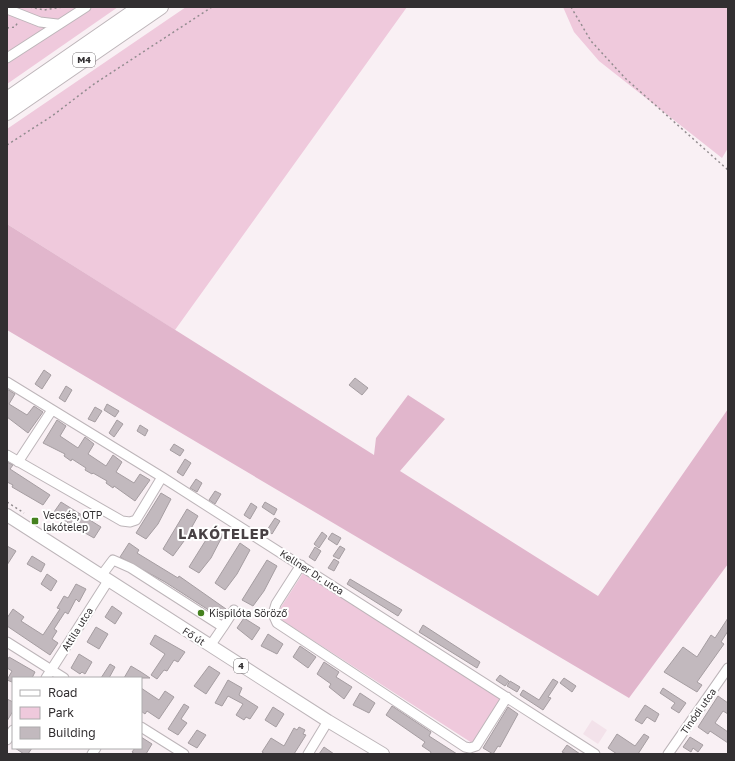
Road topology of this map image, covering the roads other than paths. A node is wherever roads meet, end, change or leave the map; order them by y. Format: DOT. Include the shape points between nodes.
graph roads {
  1 [pos="86,7"];
  2 [pos="140,7"];
  3 [pos="161,7"];
  4 [pos="7,9"];
  5 [pos="58,24"];
  6 [pos="7,58"];
  7 [pos="7,99"];
  8 [pos="7,113"];
  9 [pos="7,382"];
  10 [pos="52,410"];
  11 [pos="7,454"];
  12 [pos="18,462"];
  13 [pos="162,477"];
  14 [pos="7,515"];
  15 [pos="302,565"];
  16 [pos="104,578"];
  17 [pos="234,610"];
  18 [pos="223,627"];
  19 [pos="7,642"];
  20 [pos="210,646"];
  21 [pos="728,668"];
  22 [pos="52,670"];
  23 [pos="47,677"];
  24 [pos="62,677"];
  25 [pos="507,697"];
  26 [pos="328,721"];
  27 [pos="142,728"];
  28 [pos="474,751"];
  29 [pos="184,754"];
  30 [pos="308,754"];
  31 [pos="383,754"];
  32 [pos="595,754"];
  33 [pos="668,754"];
  1 -- 5 [label="street"];
  2 -- 7 [label="highway, M4"];
  3 -- 8 [label="highway, M4"];
  4 -- 5 [label="street" via="40,22"];
  5 -- 6 [label="street"];
  9 -- 10 [label="street, Kellner Dr. utca"];
  10 -- 12 [label="street"];
  10 -- 13 [label="street, Kellner Dr. utca"];
  11 -- 12 [label="street"];
  12 -- 13 [label="street" via="122,521 130,522 136,520"];
  13 -- 15 [label="street, Kellner Dr. utca"];
  14 -- 16 [label="main road, Fő út / 4"];
  15 -- 25 [label="street, Kellner Dr. utca"];
  15 -- 28 [label="street" via="276,604 273,614 277,623"];
  16 -- 18 [label="street, Attila utca" via="113,560 131,568"];
  16 -- 20 [label="main road, Fő út / 4"];
  16 -- 22 [label="street, Attila utca"];
  17 -- 18 [label="street"];
  18 -- 20 [label="street"];
  19 -- 22 [label="street"];
  20 -- 26 [label="main road, Fő út / 4"];
  21 -- 33 [label="street, Tinódi utca"];
  22 -- 23 [label="street, Attila utca"];
  22 -- 24 [label="street"];
  25 -- 28 [label="street"];
  25 -- 32 [label="street, Kellner Dr. utca"];
  26 -- 30 [label="street"];
  26 -- 31 [label="main road, Fő út / 4"];
  27 -- 29 [label="street"];
}
